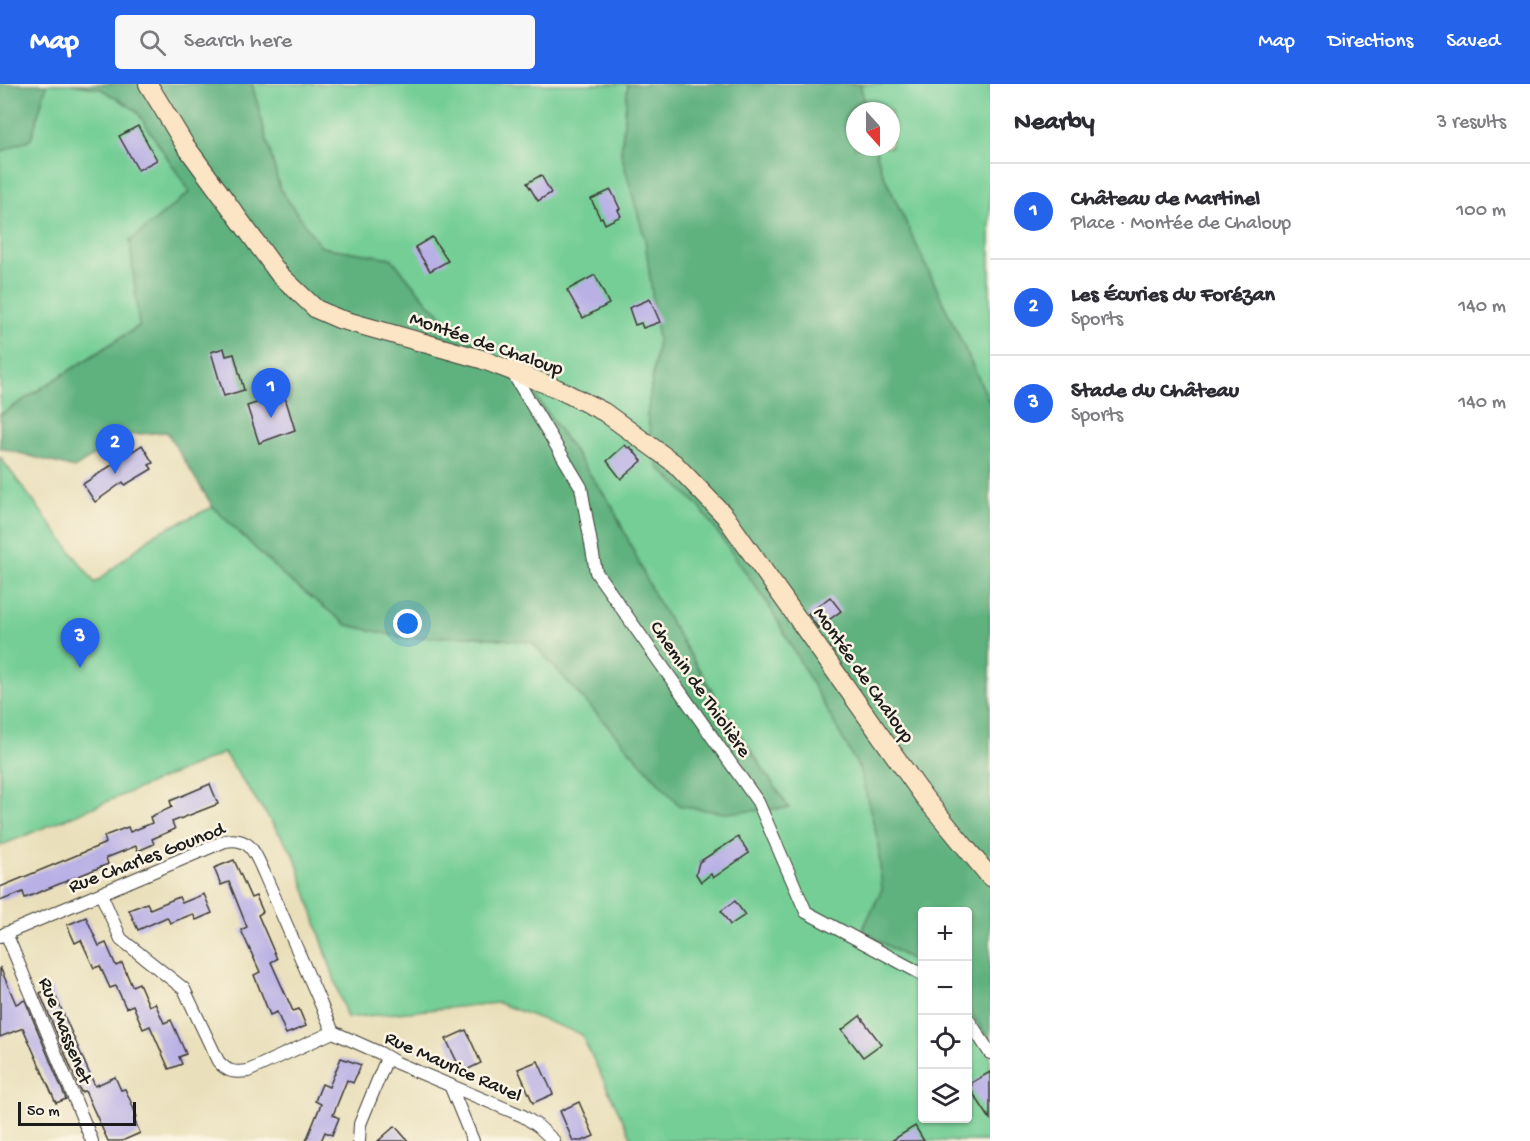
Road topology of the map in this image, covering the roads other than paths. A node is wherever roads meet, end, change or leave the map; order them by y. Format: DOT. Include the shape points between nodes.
graph roads {
  1 [pos="148,84"];
  2 [pos="512,372"];
  3 [pos="990,878"];
  4 [pos="100,894"];
  5 [pos="3,935"];
  6 [pos="918,972"];
  7 [pos="972,1025"];
  8 [pos="333,1032"];
  9 [pos="990,1053"];
  10 [pos="387,1058"];
  11 [pos="450,1085"];
  12 [pos="92,1141"];
  13 [pos="359,1141"];
  14 [pos="472,1141"];
  15 [pos="554,1141"];
  1 -- 2 [label="main road, Montée de Chaloup" via="186,145 298,295 339,319 481,359"];
  2 -- 3 [label="main road, Montée de Chaloup" via="604,412 674,463 700,488 765,571 924,797"];
  2 -- 6 [label="street, Chemin de Thiolière" via="581,488 596,572 758,802 806,912"];
  4 -- 5 [label="street, Rue Charles Gounod"];
  4 -- 8 [label="street" via="122,939 184,989 226,1070 248,1071"];
  4 -- 8 [label="street, Rue Charles Gounod" via="225,841 244,842 254,850"];
  5 -- 12 [label="street, Rue Massenet"];
  7 -- 9 [label="street"];
  8 -- 10 [label="street, Rue Maurice Ravel"];
  10 -- 11 [label="street, Rue Maurice Ravel"];
  10 -- 13 [label="street" via="360,1124"];
  11 -- 14 [label="street"];
  11 -- 15 [label="street, Rue Maurice Ravel" via="523,1116"];
}
